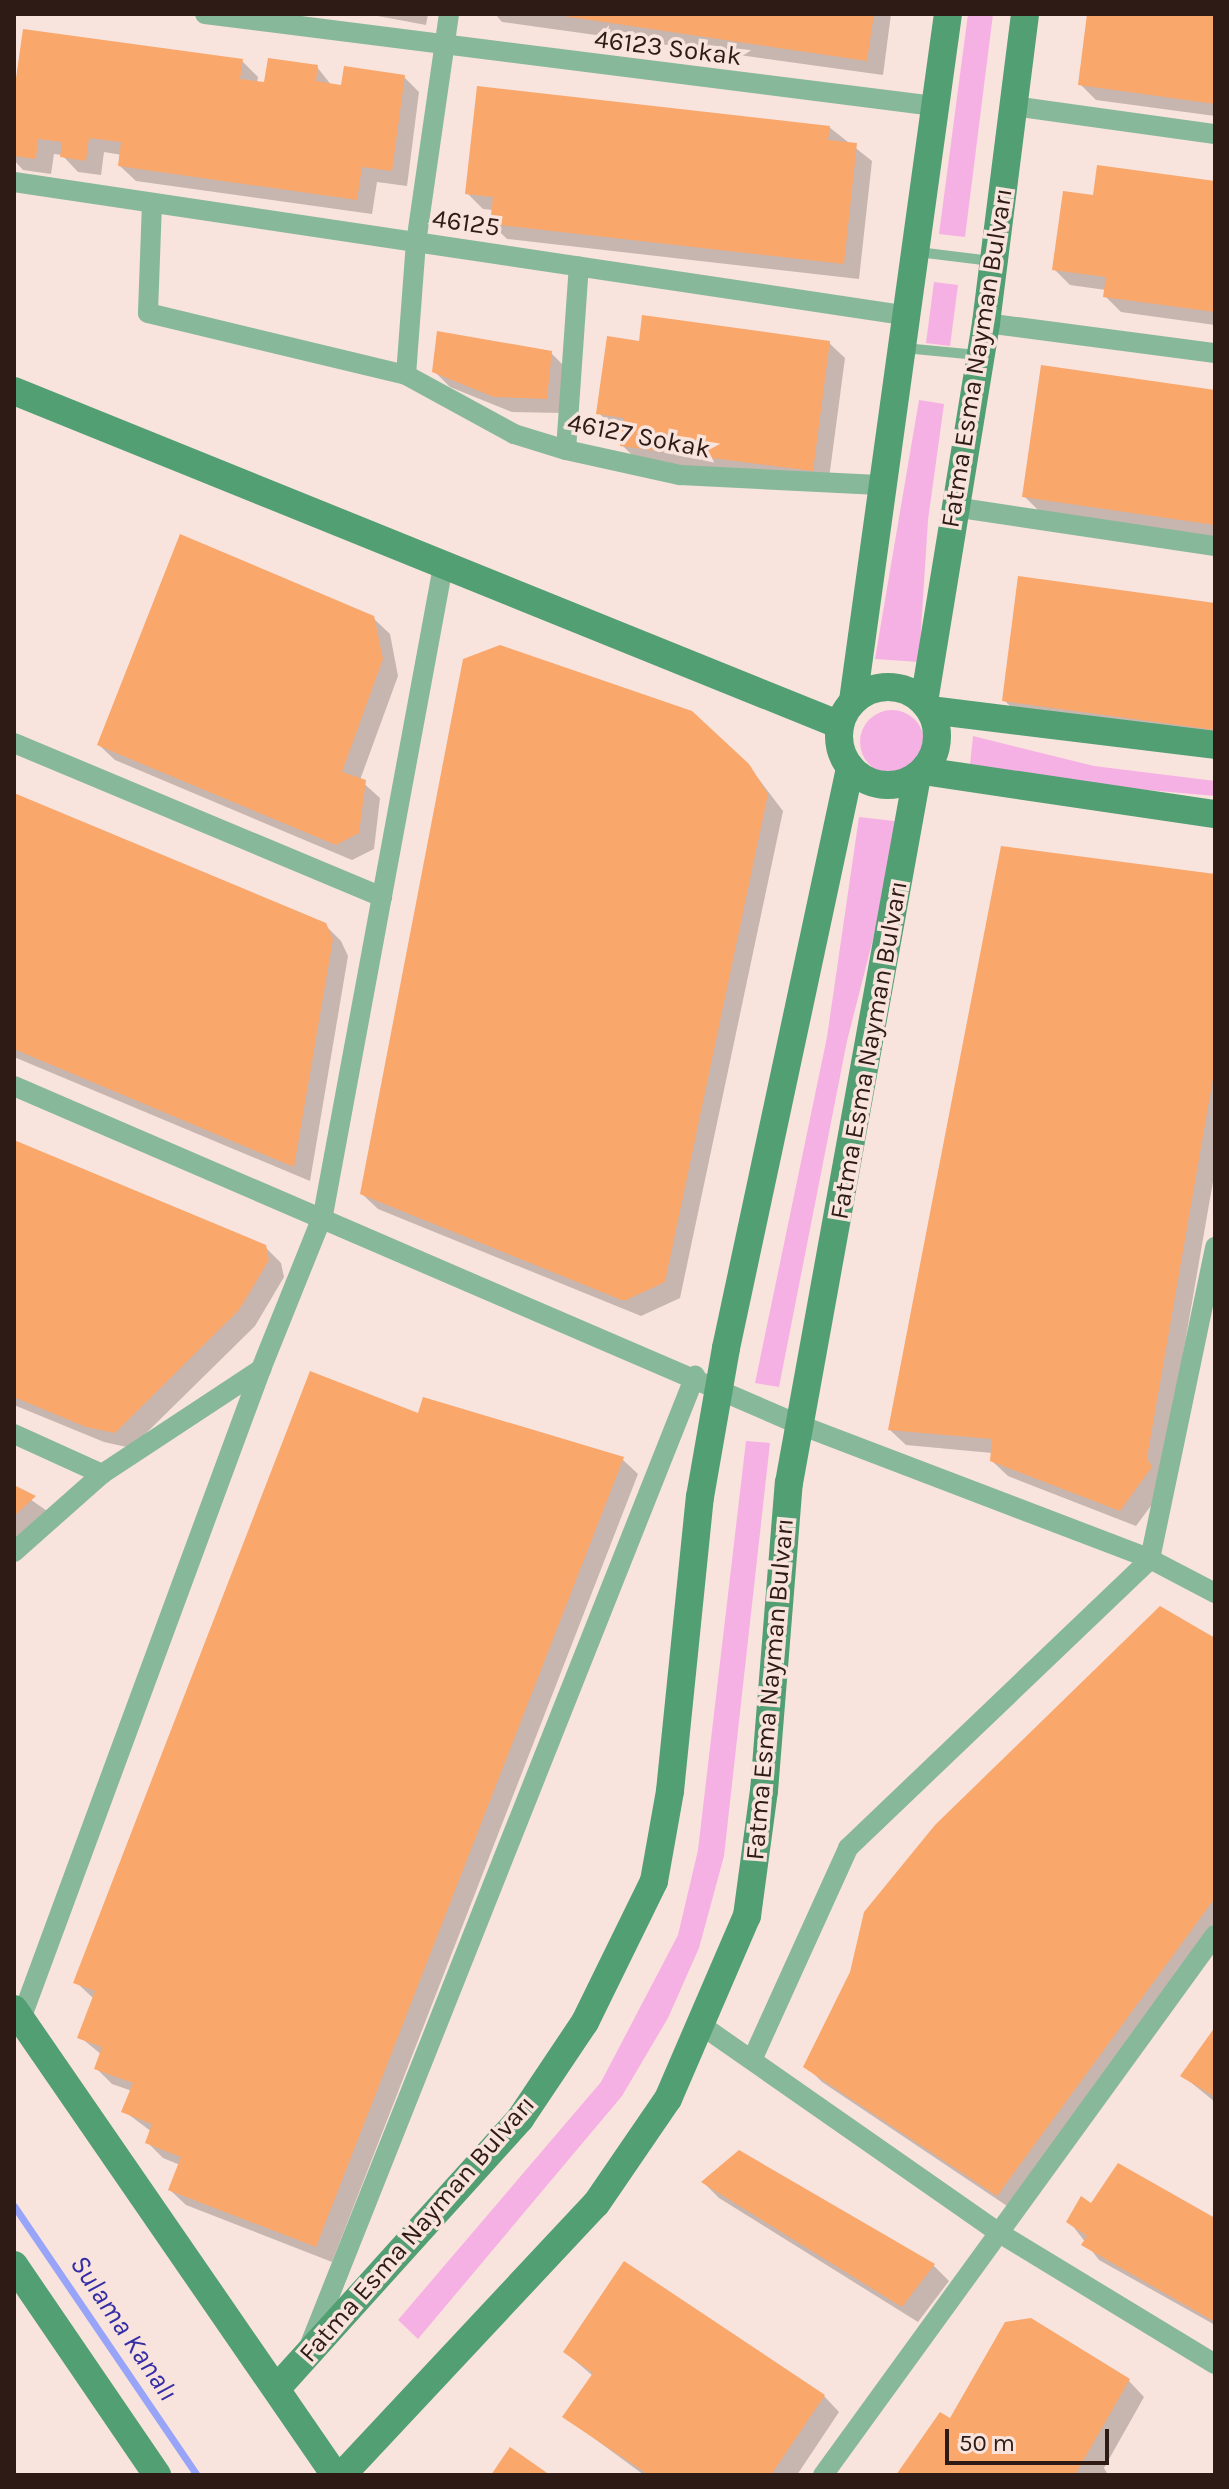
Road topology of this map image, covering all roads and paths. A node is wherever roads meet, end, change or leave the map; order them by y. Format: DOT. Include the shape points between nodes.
graph roads {
  1 [pos="205,14"];
  2 [pos="449,14"];
  3 [pos="948,14"];
  4 [pos="1025,14"];
  5 [pos="445,47"];
  6 [pos="934,106"];
  7 [pos="1013,106"];
  8 [pos="1215,134"];
  9 [pos="14,182"];
  10 [pos="152,203"];
  11 [pos="416,242"];
  12 [pos="918,252"];
  13 [pos="993,262"];
  14 [pos="579,266"];
  15 [pos="910,316"];
  16 [pos="986,323"];
  17 [pos="904,348"];
  18 [pos="1215,353"];
  19 [pos="980,355"];
  20 [pos="406,375"];
  21 [pos="14,391"];
  22 [pos="566,450"];
  23 [pos="879,485"];
  24 [pos="954,507"];
  25 [pos="1215,546"];
  26 [pos="443,566"];
  27 [pos="927,706"];
  28 [pos="846,713"];
  29 [pos="14,743"];
  30 [pos="1215,745"];
  31 [pos="850,768"];
  32 [pos="920,773"];
  33 [pos="1215,814"];
  34 [pos="382,897"];
  35 [pos="14,1086"];
  36 [pos="323,1215"];
  37 [pos="1215,1247"];
  38 [pos="261,1369"];
  39 [pos="708,1381"];
  40 [pos="800,1425"];
  41 [pos="14,1434"];
  42 [pos="102,1474"];
  43 [pos="14,1552"];
  44 [pos="1150,1559"];
  45 [pos="1215,1593"];
  46 [pos="1215,1935"];
  47 [pos="17,2014"];
  48 [pos="704,2027"];
  49 [pos="752,2060"];
  50 [pos="1001,2234"];
  51 [pos="14,2265"];
  52 [pos="307,2354"];
  53 [pos="1215,2364"];
  54 [pos="277,2388"];
  55 [pos="157,2475"];
  56 [pos="335,2475"];
  57 [pos="342,2475"];
  58 [pos="823,2475"];
  1 -- 5 [label="street, 46123 Sokak"];
  2 -- 5 [label="street"];
  3 -- 6 [label="street"];
  4 -- 7 [label="street, Fatma Esma Nayman Bulvarı"];
  5 -- 6 [label="street, 46123 Sokak"];
  5 -- 11 [label="street"];
  6 -- 12 [label="street"];
  7 -- 8 [label="street"];
  7 -- 13 [label="street, Fatma Esma Nayman Bulvarı"];
  9 -- 10 [label="street, 46125"];
  10 -- 11 [label="street, 46125"];
  10 -- 20 [label="street, 46127 Sokak" via="148,313"];
  11 -- 14 [label="street, 46125"];
  11 -- 20 [label="street"];
  12 -- 13 [label="lane"];
  12 -- 15 [label="street"];
  13 -- 16 [label="street, Fatma Esma Nayman Bulvarı"];
  14 -- 15 [label="street, 46125"];
  14 -- 22 [label="street"];
  15 -- 17 [label="street"];
  16 -- 18 [label="street"];
  16 -- 19 [label="street, Fatma Esma Nayman Bulvarı"];
  17 -- 19 [label="lane"];
  17 -- 23 [label="street"];
  19 -- 24 [label="street, Fatma Esma Nayman Bulvarı"];
  20 -- 22 [label="street, 46127 Sokak" via="514,434"];
  21 -- 26 [label="street"];
  22 -- 23 [label="street, 46127 Sokak" via="680,475"];
  23 -- 28 [label="street" via="869,604"];
  24 -- 25 [label="street"];
  24 -- 27 [label="street, Fatma Esma Nayman Bulvarı"];
  26 -- 28 [label="street"];
  26 -- 34 [label="street"];
  27 -- 28 [label="street" via="897,687 866,692"];
  27 -- 30 [label="street"];
  27 -- 32 [label="street" via="937,741"];
  28 -- 31 [label="street" via="839,740"];
  29 -- 34 [label="street"];
  31 -- 32 [label="street" via="889,785"];
  31 -- 39 [label="street, Fatma Esma Nayman Bulvarı"];
  32 -- 33 [label="street"];
  32 -- 40 [label="street, Fatma Esma Nayman Bulvarı"];
  34 -- 36 [label="street"];
  35 -- 36 [label="street"];
  36 -- 38 [label="street"];
  36 -- 39 [label="street"];
  37 -- 44 [label="street"];
  38 -- 42 [label="street"];
  38 -- 47 [label="street"];
  39 -- 40 [label="street"];
  39 -- 52 [label="street"];
  39 -- 52 [label="street, Fatma Esma Nayman Bulvarı" via="670,1791 654,1881 585,2022 520,2119"];
  40 -- 44 [label="street"];
  40 -- 48 [label="street, Fatma Esma Nayman Bulvarı" via="789,1483 764,1791 747,1916"];
  41 -- 42 [label="street"];
  42 -- 43 [label="street"];
  44 -- 45 [label="street"];
  44 -- 49 [label="street" via="848,1848"];
  46 -- 50 [label="street"];
  47 -- 54 [label="street"];
  48 -- 49 [label="street"];
  48 -- 57 [label="street, Fatma Esma Nayman Bulvarı" via="668,2099 596,2204"];
  49 -- 50 [label="street"];
  50 -- 53 [label="street"];
  50 -- 58 [label="street"];
  51 -- 55 [label="street"];
  52 -- 54 [label="street, Fatma Esma Nayman Bulvarı"];
  54 -- 56 [label="street"];
}
